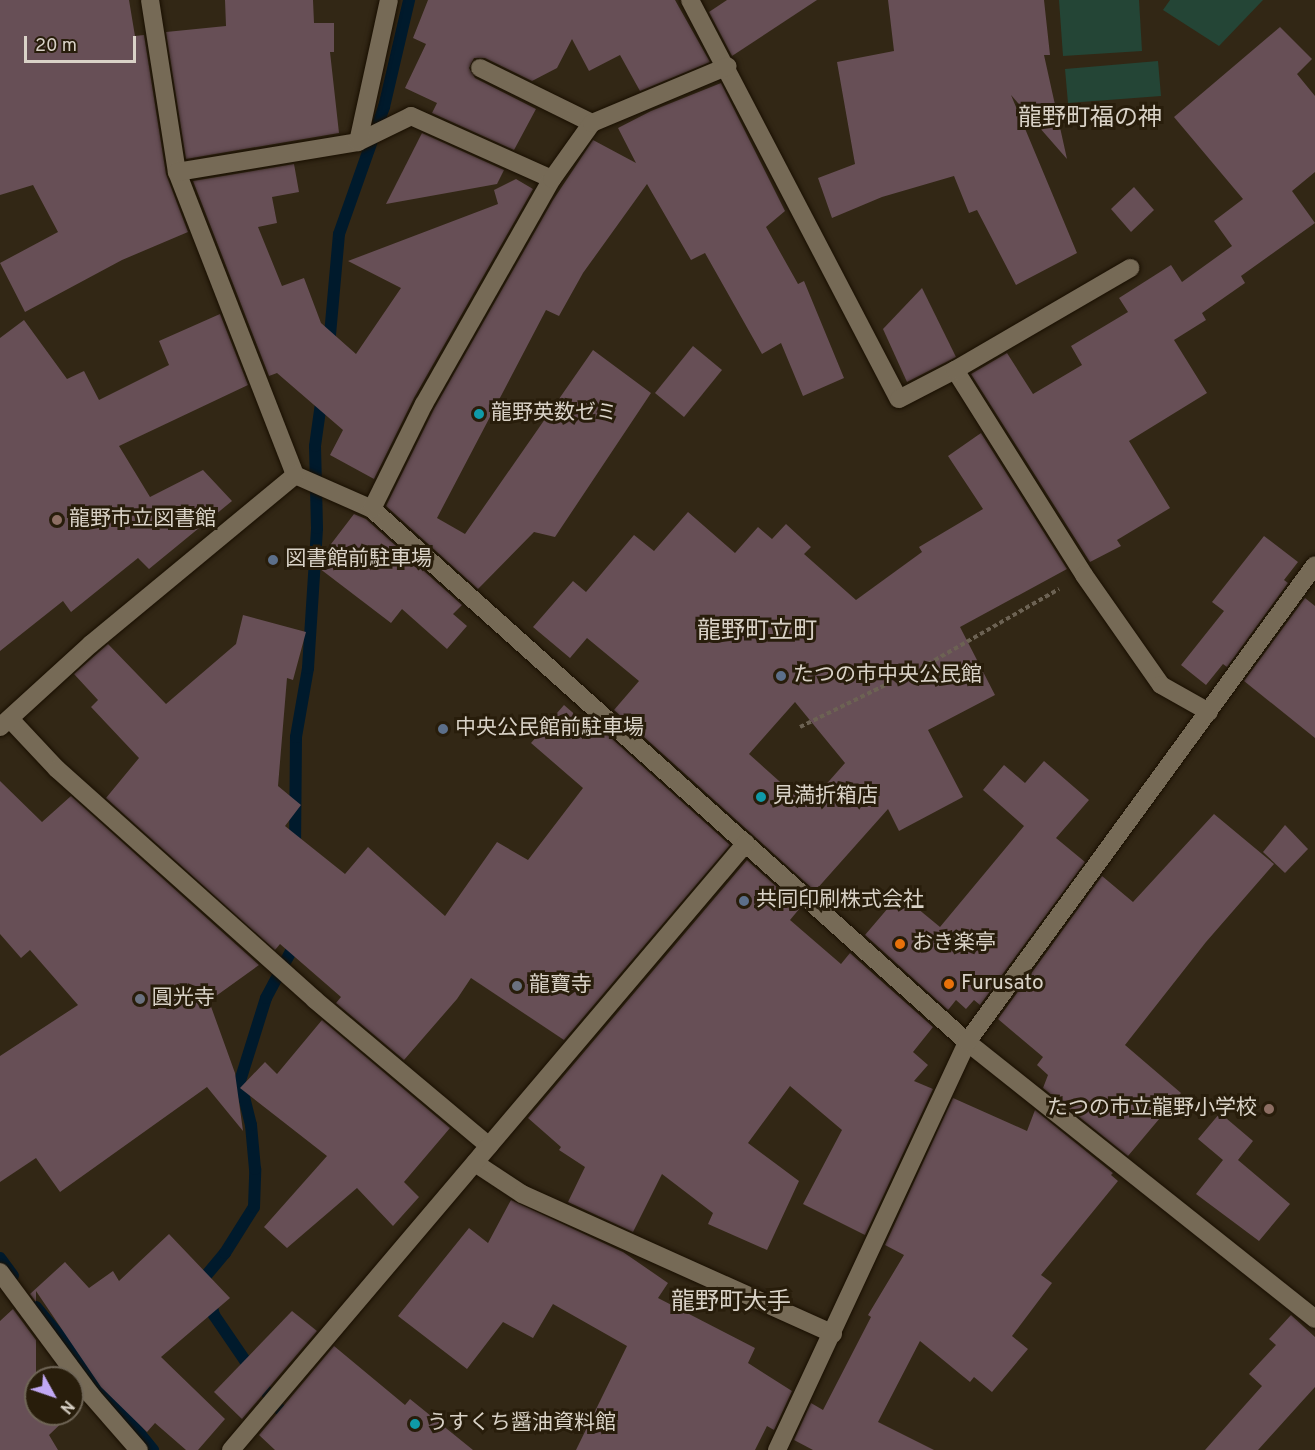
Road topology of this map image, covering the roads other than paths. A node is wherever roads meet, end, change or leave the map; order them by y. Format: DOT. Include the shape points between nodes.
graph roads {
  1 [pos="150,0"];
  2 [pos="389,0"];
  3 [pos="690,0"];
  4 [pos="728,66"];
  5 [pos="480,68"];
  6 [pos="592,123"];
  7 [pos="358,142"];
  8 [pos="177,172"];
  9 [pos="552,179"];
  10 [pos="1130,268"];
  11 [pos="955,370"];
  12 [pos="295,475"];
  13 [pos="372,509"];
  14 [pos="1314,570"];
  15 [pos="1209,712"];
  16 [pos="5,723"];
  17 [pos="746,843"];
  18 [pos="967,1042"];
  19 [pos="489,1146"];
  20 [pos="475,1163"];
  21 [pos="0,1272"];
  22 [pos="1315,1319"];
  23 [pos="833,1334"];
  24 [pos="139,1450"];
  25 [pos="231,1450"];
  26 [pos="777,1450"];
  1 -- 8 [label="street"];
  2 -- 7 [label="street"];
  3 -- 4 [label="street"];
  4 -- 6 [label="street"];
  4 -- 11 [label="street" via="899,399"];
  5 -- 6 [label="street"];
  6 -- 9 [label="street"];
  7 -- 8 [label="street"];
  7 -- 9 [label="street" via="411,116"];
  8 -- 12 [label="street"];
  9 -- 13 [label="street" via="424,404"];
  10 -- 11 [label="street"];
  11 -- 15 [label="street" via="1084,575 1161,685"];
  12 -- 13 [label="street"];
  12 -- 16 [label="street" via="91,644"];
  13 -- 17 [label="street"];
  14 -- 15 [label="street"];
  15 -- 18 [label="street"];
  16 -- 19 [label="street" via="315,1000"];
  17 -- 18 [label="street"];
  17 -- 19 [label="street"];
  18 -- 22 [label="street"];
  18 -- 23 [label="street"];
  19 -- 20 [label="street"];
  20 -- 23 [label="street" via="542,1204"];
  20 -- 25 [label="street"];
  21 -- 24 [label="street" via="91,1395"];
  23 -- 26 [label="street"];
}
